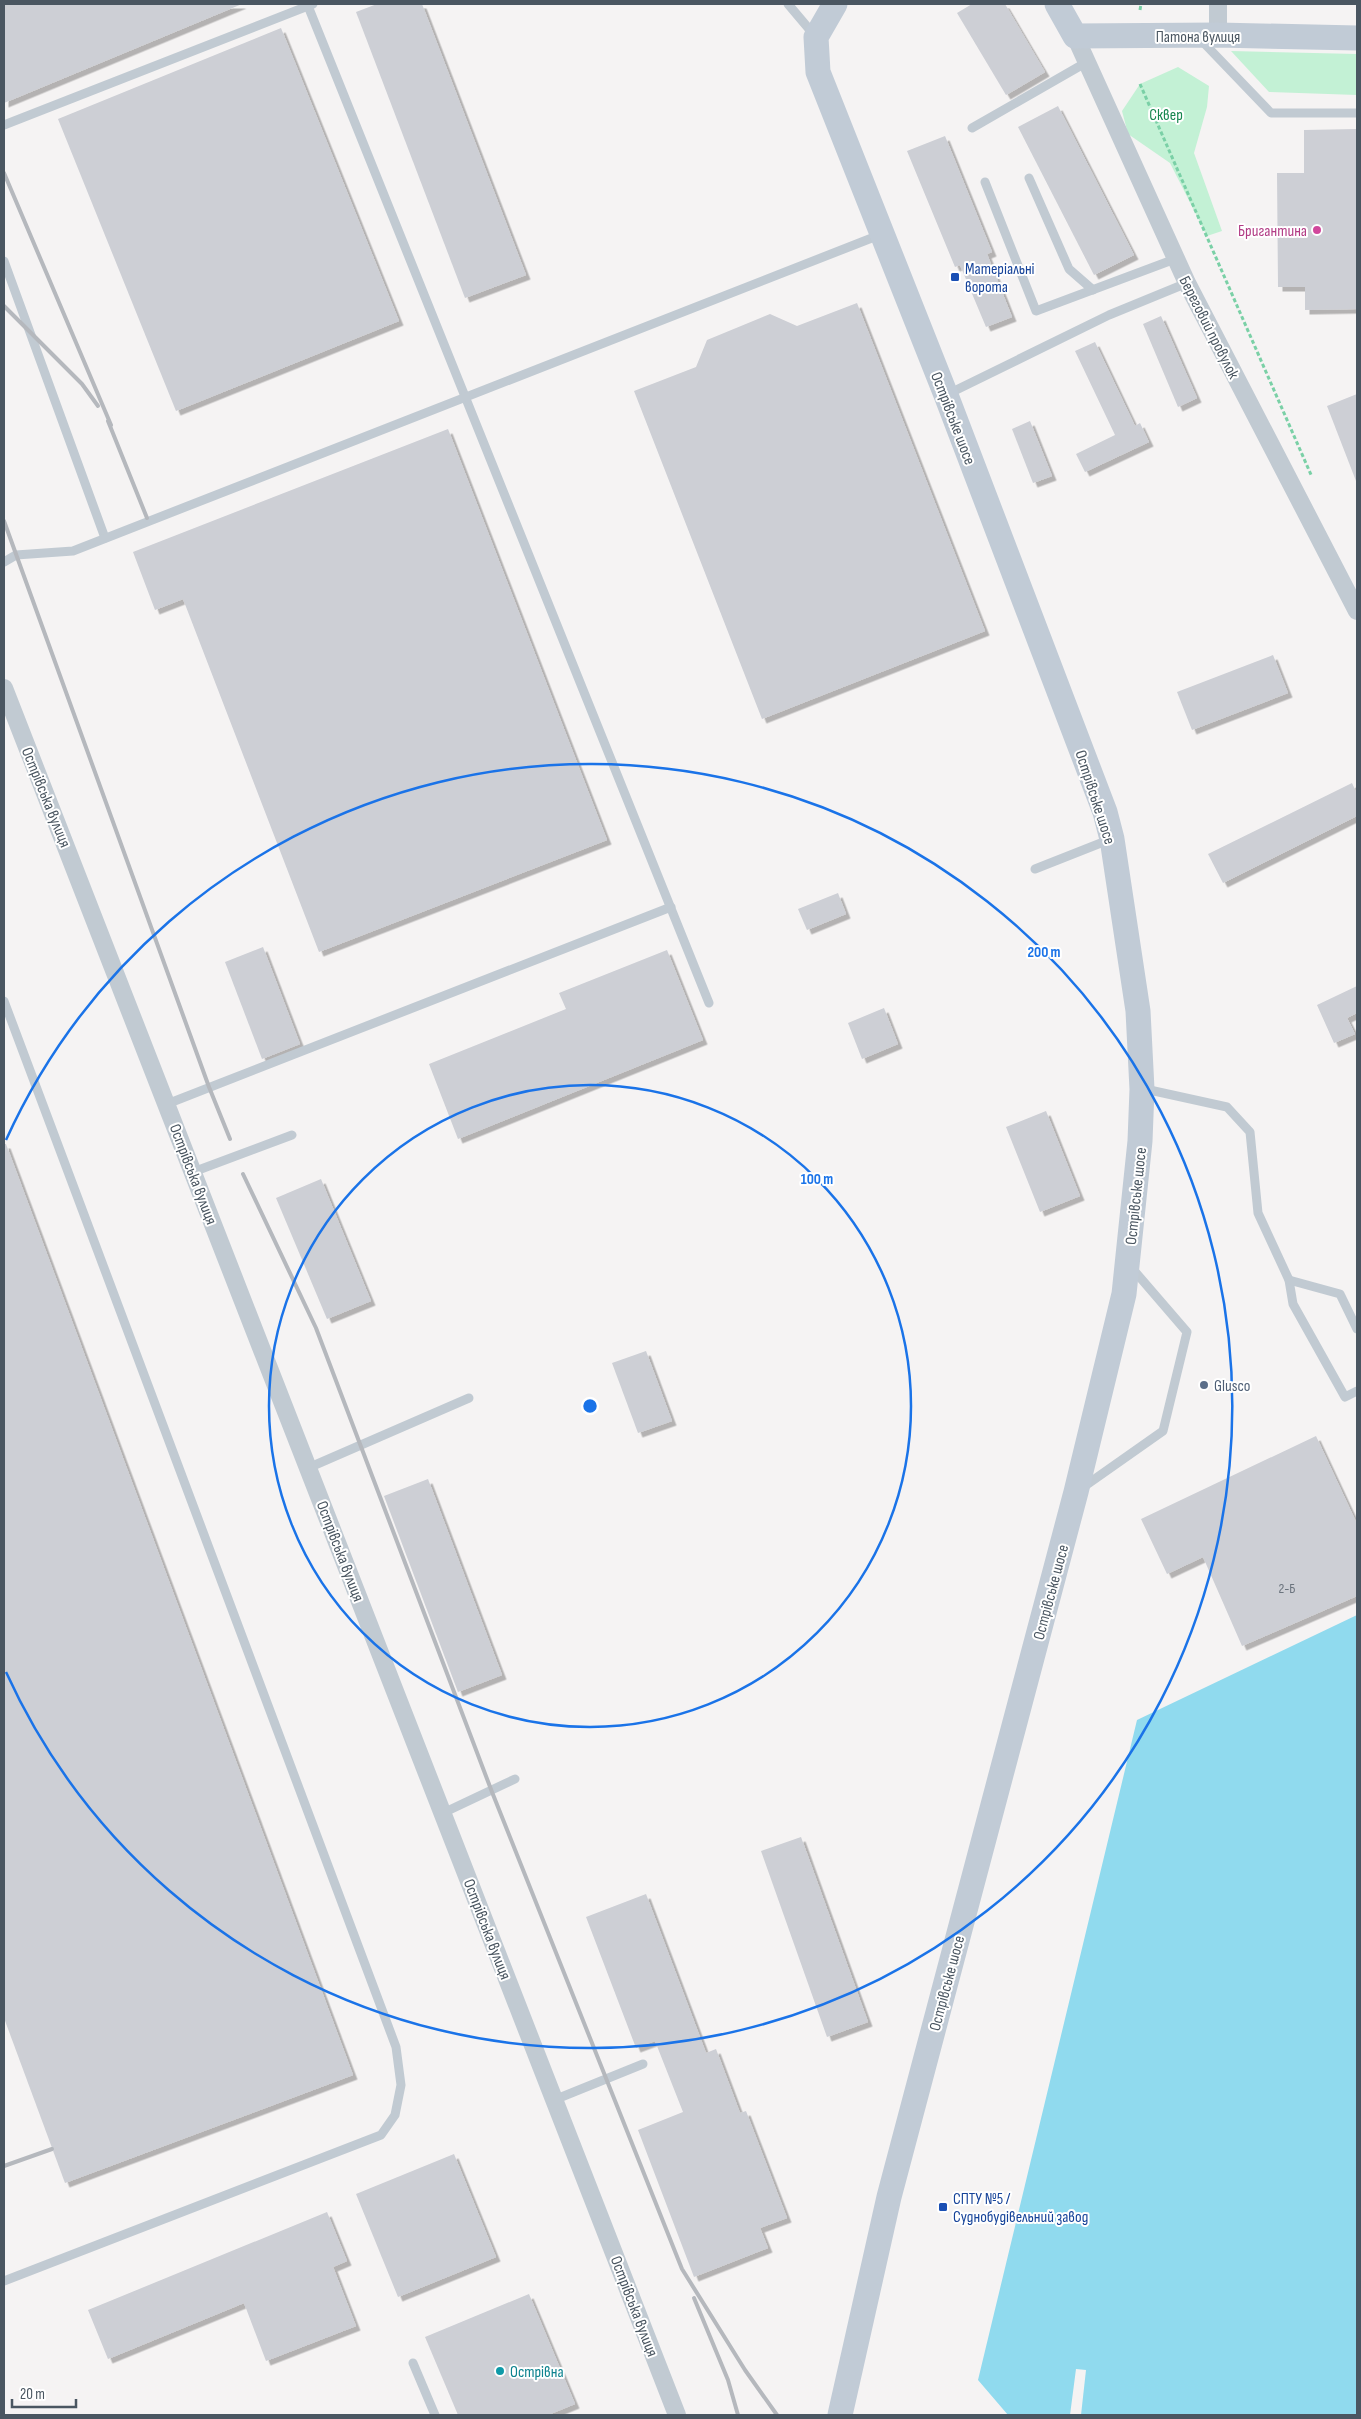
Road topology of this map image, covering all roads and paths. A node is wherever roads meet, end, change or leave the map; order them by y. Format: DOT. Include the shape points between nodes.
graph roads {
  1 [pos="788,4"];
  2 [pos="835,4"];
  3 [pos="1057,4"];
  4 [pos="1140,4"];
  5 [pos="1218,4"];
  6 [pos="311,5"];
  7 [pos="1140,10"];
  8 [pos="1207,35"];
  9 [pos="1075,36"];
  10 [pos="816,37"];
  11 [pos="1357,38"];
  12 [pos="1087,62"];
  13 [pos="1140,84"];
  14 [pos="1357,113"];
  15 [pos="4,125"];
  16 [pos="972,128"];
  17 [pos="1029,178"];
  18 [pos="985,182"];
  19 [pos="882,234"];
  20 [pos="1175,259"];
  21 [pos="4,261"];
  22 [pos="1187,284"];
  23 [pos="1093,290"];
  24 [pos="946,396"];
  25 [pos="465,397"];
  26 [pos="1316,486"];
  27 [pos="106,538"];
  28 [pos="4,562"];
  29 [pos="1357,611"];
  30 [pos="4,688"];
  31 [pos="1112,839"];
  32 [pos="1035,869"];
  33 [pos="671,907"];
  34 [pos="4,1001"];
  35 [pos="709,1003"];
  36 [pos="1142,1089"];
  37 [pos="167,1104"];
  38 [pos="292,1136"];
  39 [pos="193,1172"];
  40 [pos="1128,1264"];
  41 [pos="1289,1280"];
  42 [pos="1357,1329"];
  43 [pos="1357,1391"];
  44 [pos="469,1398"];
  45 [pos="308,1468"];
  46 [pos="1076,1492"];
  47 [pos="515,1780"];
  48 [pos="443,1813"];
  49 [pos="643,2064"];
  50 [pos="554,2100"];
  51 [pos="4,2282"];
  52 [pos="412,2363"];
  53 [pos="435,2415"];
  54 [pos="677,2415"];
  55 [pos="840,2415"];
  1 -- 10 [label="lane"];
  2 -- 10 [label="street"];
  3 -- 9 [label="street"];
  4 -- 7 [label="path"];
  5 -- 8 [label="street"];
  6 -- 15 [label="lane"];
  6 -- 25 [label="lane"];
  8 -- 9 [label="street, Патона вулиця"];
  8 -- 11 [label="street, Патона вулиця"];
  8 -- 14 [label="lane" via="1271,113"];
  9 -- 12 [label="street, Береговий провулок"];
  10 -- 19 [label="street, Острівське шосе" via="818,72"];
  12 -- 16 [label="lane"];
  12 -- 20 [label="street, Береговий провулок"];
  13 -- 26 [label="path"];
  17 -- 23 [label="lane" via="1069,269"];
  18 -- 23 [label="lane" via="1036,312"];
  19 -- 24 [label="street, Острівське шосе"];
  19 -- 25 [label="lane"];
  20 -- 22 [label="street, Береговий провулок"];
  20 -- 23 [label="lane"];
  21 -- 27 [label="lane"];
  22 -- 24 [label="lane" via="1109,315"];
  22 -- 29 [label="street, Береговий провулок"];
  24 -- 31 [label="street, Острівське шосе"];
  25 -- 27 [label="lane"];
  25 -- 33 [label="lane"];
  27 -- 28 [label="lane" via="72,551 16,555"];
  30 -- 37 [label="street, Острівська вулиця"];
  31 -- 32 [label="lane"];
  31 -- 36 [label="street, Острівське шосе" via="1138,1011"];
  33 -- 35 [label="lane"];
  33 -- 37 [label="lane"];
  34 -- 51 [label="lane" via="396,2047 401,2085 395,2115 381,2135"];
  36 -- 40 [label="street, Острівське шосе"];
  36 -- 41 [label="lane" via="1227,1107 1250,1132 1258,1213"];
  37 -- 39 [label="street, Острівська вулиця"];
  38 -- 39 [label="lane"];
  39 -- 45 [label="street, Острівська вулиця"];
  40 -- 46 [label="street, Острівське шосе" via="1124,1294"];
  40 -- 46 [label="lane" via="1187,1332 1163,1431"];
  41 -- 42 [label="lane" via="1340,1294"];
  41 -- 43 [label="lane" via="1293,1304 1345,1398"];
  44 -- 45 [label="lane"];
  45 -- 48 [label="street, Острівська вулиця"];
  46 -- 55 [label="street, Острівське шосе" via="889,2197"];
  47 -- 48 [label="lane"];
  48 -- 50 [label="street, Острівська вулиця"];
  49 -- 50 [label="lane"];
  50 -- 54 [label="street, Острівська вулиця"];
  52 -- 53 [label="lane"];
}
